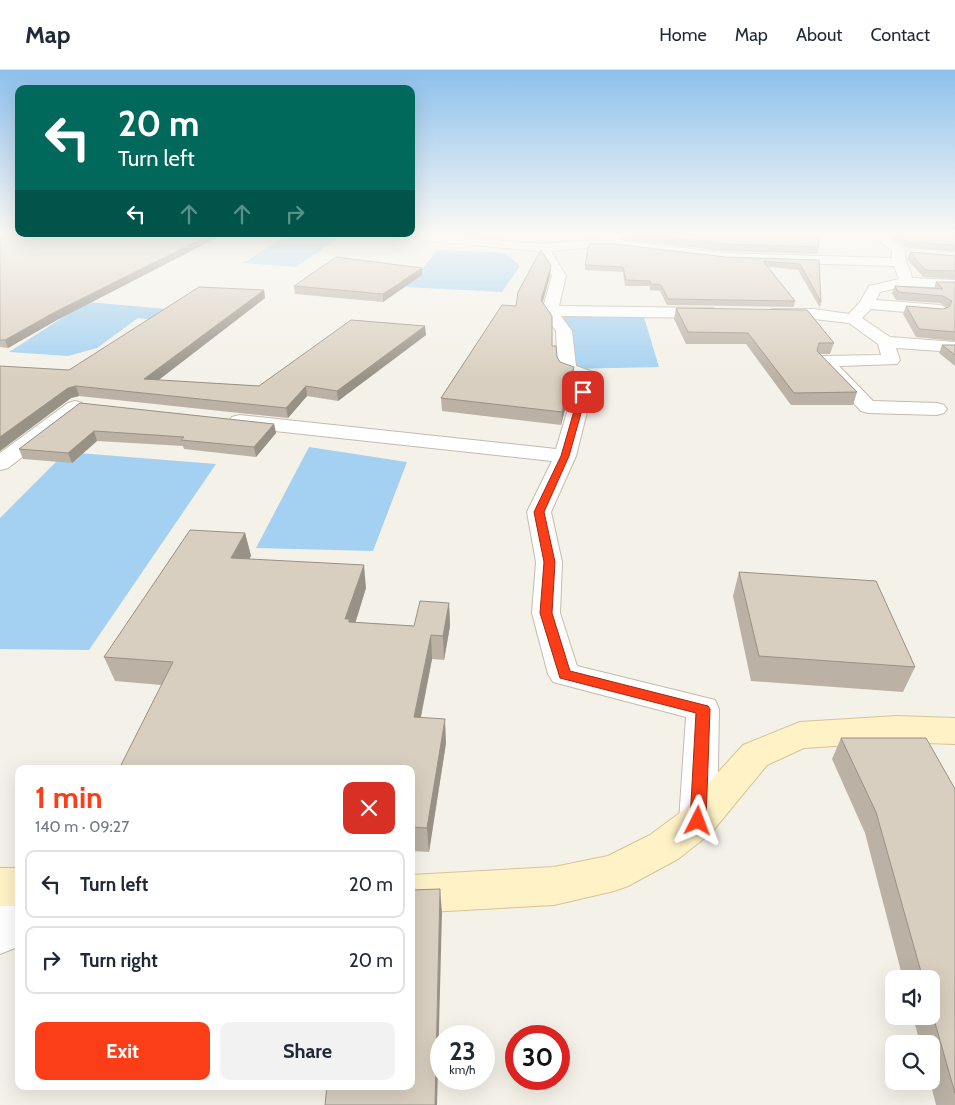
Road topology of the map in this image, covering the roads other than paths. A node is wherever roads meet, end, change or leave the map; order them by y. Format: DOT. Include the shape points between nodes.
graph roads {
  1 [pos="558,282"];
  2 [pos="905,282"];
  3 [pos="913,282"];
  4 [pos="955,284"];
  5 [pos="867,304"];
  6 [pos="940,310"];
  7 [pos="550,311"];
  8 [pos="726,313"];
  9 [pos="755,313"];
  10 [pos="852,319"];
  11 [pos="886,342"];
  12 [pos="955,347"];
  13 [pos="99,407"];
  14 [pos="937,409"];
  15 [pos="218,419"];
  16 [pos="565,456"];
  17 [pos="0,463"];
  18 [pos="955,731"];
  19 [pos="698,821"];
  20 [pos="0,887"];
  21 [pos="15,887"];
  22 [pos="415,894"];
  23 [pos="15,902"];
  24 [pos="0,933"];
  1 -- 7 [label="street"];
  2 -- 5 [label="street" via="874,290"];
  3 -- 4 [label="street"];
  5 -- 6 [label="street"];
  5 -- 10 [label="street"];
  7 -- 8 [label="street"];
  7 -- 16 [label="street" via="564,331 567,369 587,376"];
  9 -- 10 [label="street" via="814,314"];
  10 -- 11 [label="street"];
  11 -- 12 [label="street"];
  11 -- 14 [label="street" via="891,360 824,361 868,408"];
  13 -- 17 [label="street" via="79,404"];
  15 -- 16 [label="street"];
  16 -- 19 [label="street" via="539,512 549,562 546,613 564,674 703,709"];
  18 -- 19 [label="main road" via="897,729 800,735 755,755"];
  19 -- 22 [label="main road" via="664,848 614,873 554,886"];
  20 -- 21 [label="main road"];
  23 -- 24 [label="street"];
}
